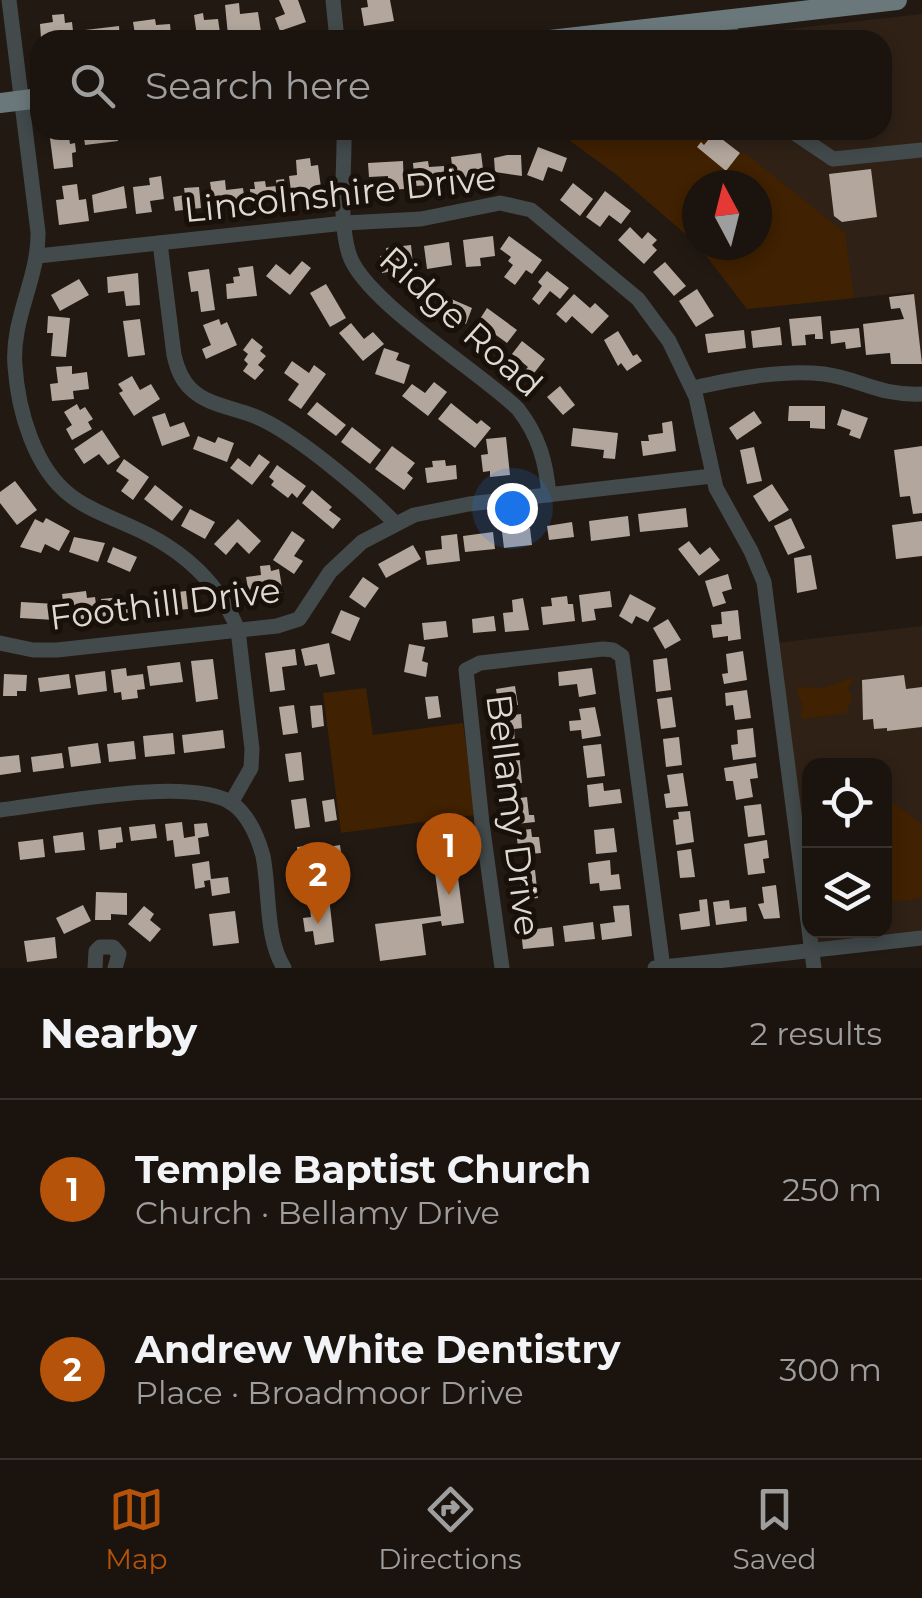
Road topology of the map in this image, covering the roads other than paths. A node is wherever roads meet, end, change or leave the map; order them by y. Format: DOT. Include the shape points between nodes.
graph roads {
  1 [pos="8,0"];
  2 [pos="334,0"];
  3 [pos="897,0"];
  4 [pos="336,30"];
  5 [pos="731,30"];
  6 [pos="30,95"];
  7 [pos="30,99"];
  8 [pos="0,103"];
  9 [pos="33,140"];
  10 [pos="344,140"];
  11 [pos="805,140"];
  12 [pos="922,150"];
  13 [pos="346,223"];
  14 [pos="160,243"];
  15 [pos="38,256"];
  16 [pos="8,344"];
  17 [pos="693,388"];
  18 [pos="922,394"];
  19 [pos="712,476"];
  20 [pos="549,496"];
  21 [pos="395,523"];
  22 [pos="238,630"];
  23 [pos="0,643"];
  24 [pos="232,802"];
  25 [pos="0,810"];
  26 [pos="922,938"];
  27 [pos="812,950"];
  28 [pos="95,968"];
  29 [pos="115,968"];
  30 [pos="284,968"];
  31 [pos="502,968"];
  32 [pos="655,968"];
  33 [pos="663,968"];
  34 [pos="814,968"];
  1 -- 6 [label="street"];
  2 -- 4 [label="street"];
  3 -- 5 [label="main road"];
  7 -- 8 [label="main road"];
  9 -- 15 [label="street"];
  10 -- 13 [label="street, Ridge Road"];
  11 -- 12 [label="street" via="833,159"];
  13 -- 14 [label="street, Lincolnshire Drive"];
  13 -- 17 [label="street, Lincolnshire Drive" via="500,203 530,210 638,299 670,341"];
  13 -- 20 [label="street, Ridge Road" via="349,255 368,285 528,422 543,453"];
  14 -- 15 [label="street, Lincolnshire Drive"];
  14 -- 21 [label="street" via="174,356 190,389 276,426"];
  15 -- 16 [label="street"];
  16 -- 22 [label="street" via="23,414 61,487 190,561 218,592"];
  17 -- 18 [label="street" via="813,374 886,393"];
  17 -- 19 [label="street, Lincolnshire Drive"];
  19 -- 20 [label="street, Foothill Drive"];
  19 -- 27 [label="street, Lincolnshire Drive" via="758,566 767,599"];
  20 -- 21 [label="street, Foothill Drive" via="429,511"];
  21 -- 22 [label="street, Foothill Drive" via="344,557 299,619"];
  22 -- 23 [label="street, Foothill Drive" via="58,650"];
  22 -- 24 [label="street" via="252,760"];
  24 -- 25 [label="street" via="169,790"];
  24 -- 30 [label="street" via="260,844"];
  26 -- 27 [label="street"];
  27 -- 33 [label="street"];
  27 -- 34 [label="street, Lincolnshire Drive"];
  28 -- 29 [label="street" via="96,951 107,946 119,954"];
  31 -- 33 [label="street, Bellamy Drive" via="466,670 602,650 618,652 627,694"];
  32 -- 33 [label="street"];
}
